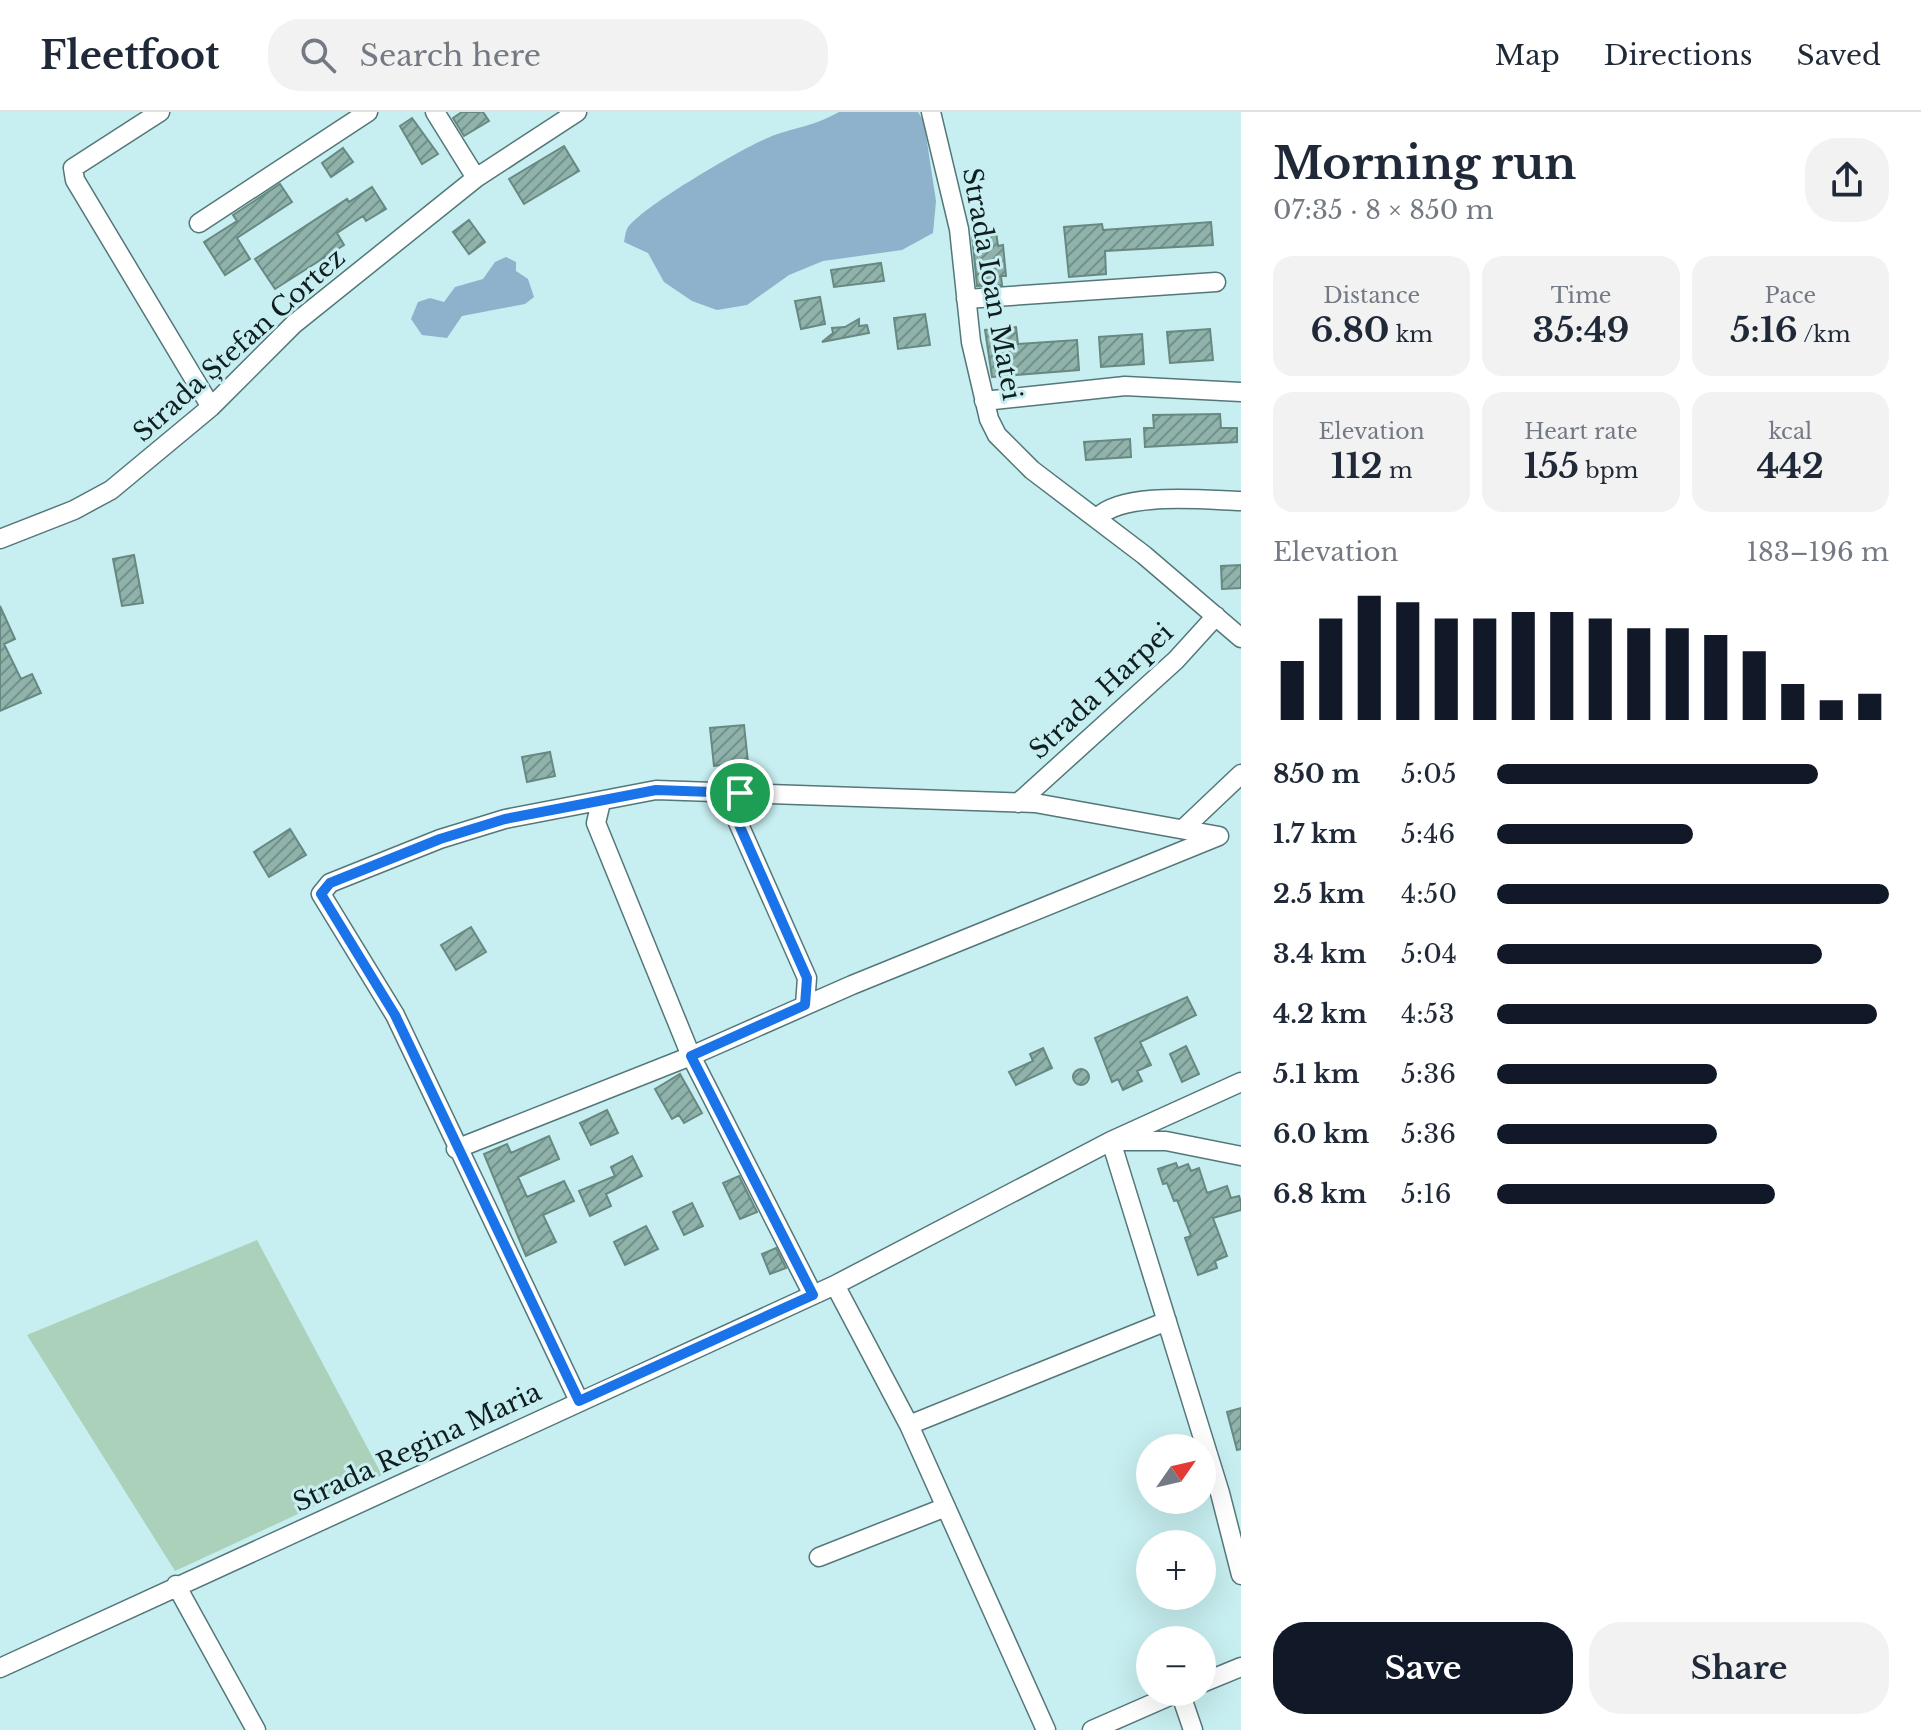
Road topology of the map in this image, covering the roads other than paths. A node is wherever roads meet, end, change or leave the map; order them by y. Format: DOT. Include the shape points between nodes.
graph roads {
  1 [pos="160,112"];
  2 [pos="368,112"];
  3 [pos="435,112"];
  4 [pos="577,112"];
  5 [pos="931,112"];
  6 [pos="476,178"];
  7 [pos="199,223"];
  8 [pos="1216,282"];
  9 [pos="966,299"];
  10 [pos="1241,392"];
  11 [pos="984,401"];
  12 [pos="211,407"];
  13 [pos="1241,501"];
  14 [pos="1097,518"];
  15 [pos="0,539"];
  16 [pos="1216,616"];
  17 [pos="1239,635"];
  18 [pos="1241,774"];
  19 [pos="740,793"];
  20 [pos="601,802"];
  21 [pos="1018,803"];
  22 [pos="1183,829"];
  23 [pos="805,1005"];
  24 [pos="691,1056"];
  25 [pos="1241,1082"];
  26 [pos="1111,1141"];
  27 [pos="456,1149"];
  28 [pos="1241,1156"];
  29 [pos="835,1285"];
  30 [pos="813,1295"];
  31 [pos="1167,1321"];
  32 [pos="579,1401"];
  33 [pos="909,1425"];
  34 [pos="946,1507"];
  35 [pos="819,1557"];
  36 [pos="1241,1575"];
  37 [pos="176,1585"];
  38 [pos="1241,1667"];
  39 [pos="0,1668"];
  40 [pos="1216,1677"];
  41 [pos="1148,1706"];
  42 [pos="1185,1706"];
  43 [pos="256,1730"];
  44 [pos="1046,1730"];
  45 [pos="1092,1730"];
  46 [pos="1193,1730"];
  1 -- 12 [label="street" via="73,168 75,180"];
  2 -- 7 [label="street"];
  3 -- 6 [label="street"];
  4 -- 6 [label="street, Strada Ștefan Cortez"];
  5 -- 9 [label="street, Strada Ioan Matei" via="959,229"];
  6 -- 12 [label="street, Strada Ștefan Cortez" via="294,324"];
  8 -- 9 [label="street"];
  9 -- 11 [label="street, Strada Ioan Matei"];
  10 -- 11 [label="street" via="1125,386"];
  11 -- 14 [label="street, Strada Ioan Matei" via="997,435 1011,452"];
  12 -- 15 [label="street, Strada Ștefan Cortez" via="111,490"];
  13 -- 14 [label="street" via="1169,499 1107,509"];
  14 -- 16 [label="street, Strada Ioan Matei"];
  16 -- 17 [label="street, Strada Ioan Matei"];
  16 -- 21 [label="street, Strada Harpei" via="1176,660"];
  18 -- 22 [label="street"];
  19 -- 20 [label="street" via="656,790"];
  19 -- 21 [label="street"];
  19 -- 23 [label="street" via="733,811 807,978"];
  20 -- 24 [label="street" via="596,823"];
  20 -- 27 [label="street" via="505,819 440,839 330,883 321,894 395,1015"];
  21 -- 22 [label="street"];
  22 -- 23 [label="street" via="1219,836"];
  23 -- 24 [label="street"];
  24 -- 27 [label="street"];
  24 -- 30 [label="street"];
  25 -- 26 [label="street"];
  26 -- 28 [label="street, Strada Regina Maria" via="1166,1141"];
  26 -- 29 [label="street, Strada Regina Maria"];
  26 -- 31 [label="street"];
  27 -- 32 [label="street"];
  29 -- 30 [label="street, Strada Regina Maria"];
  29 -- 33 [label="street"];
  30 -- 32 [label="street, Strada Regina Maria"];
  31 -- 33 [label="street"];
  31 -- 36 [label="street"];
  32 -- 37 [label="street, Strada Regina Maria"];
  33 -- 34 [label="street"];
  34 -- 35 [label="street"];
  34 -- 44 [label="street"];
  37 -- 39 [label="street, Strada Regina Maria"];
  37 -- 43 [label="street"];
  38 -- 40 [label="street"];
  41 -- 45 [label="street"];
  42 -- 46 [label="street"];
}
